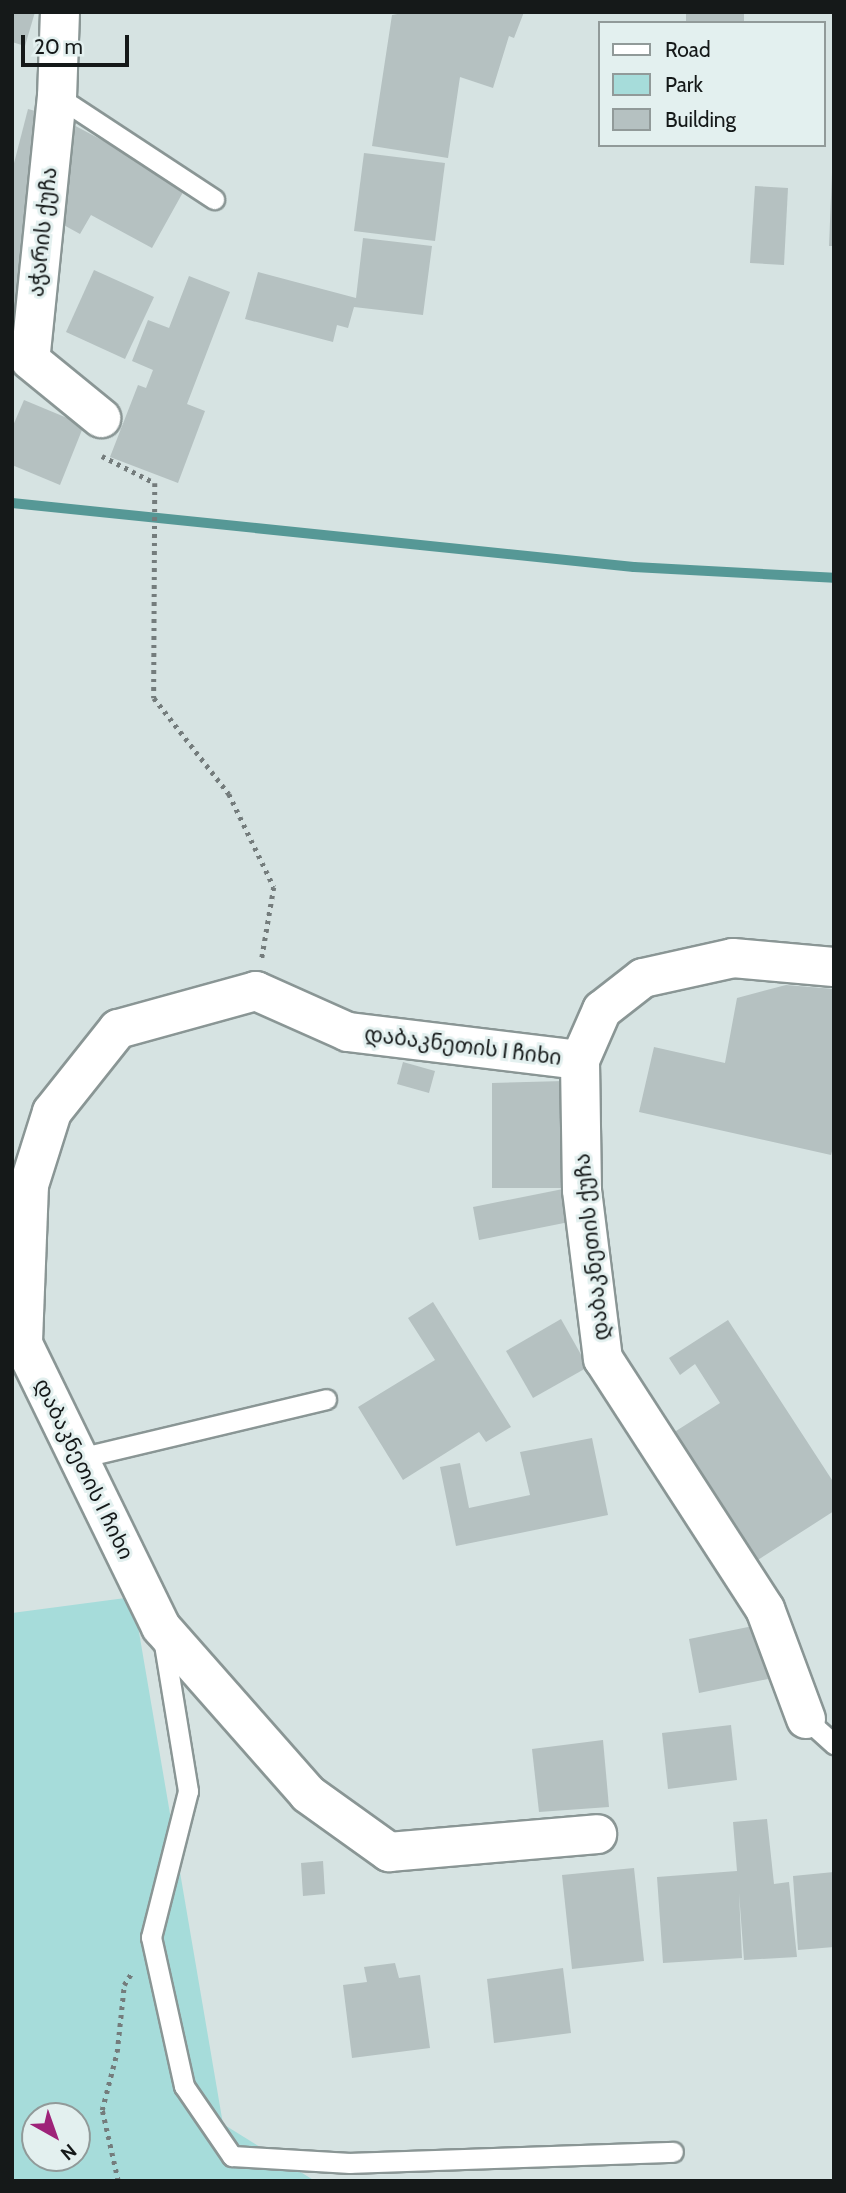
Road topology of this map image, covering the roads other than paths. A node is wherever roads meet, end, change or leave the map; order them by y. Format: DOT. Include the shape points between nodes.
graph roads {
  1 [pos="60,12"];
  2 [pos="57,96"];
  3 [pos="214,199"];
  4 [pos="101,418"];
  5 [pos="834,967"];
  6 [pos="580,1060"];
  7 [pos="326,1399"];
  8 [pos="79,1458"];
  9 [pos="161,1627"];
  10 [pos="806,1719"];
  11 [pos="834,1744"];
  12 [pos="597,1834"];
  13 [pos="673,2152"];
  1 -- 2 [label="street, აჭარის ქუჩა"];
  2 -- 3 [label="lane"];
  2 -- 4 [label="street, აჭარის ქუჩა" via="30,360"];
  5 -- 6 [label="street, დაბაკნეთის ქუჩა" via="733,958 643,978 602,1010"];
  6 -- 8 [label="street, დაბაკნეთის I ჩიხი" via="348,1032 256,991 118,1029 52,1112 29,1185 23,1344"];
  6 -- 10 [label="street, დაბაკნეთის ქუჩა" via="582,1190 603,1359 765,1609"];
  7 -- 8 [label="lane"];
  8 -- 9 [label="street, დაბაკნეთის I ჩიხი"];
  9 -- 12 [label="street, დაბაკნეთის I ჩიხი" via="308,1794 388,1852"];
  9 -- 13 [label="lane" via="188,1791 151,1937 184,2086 232,2157 351,2163"];
  10 -- 11 [label="lane"];
}
